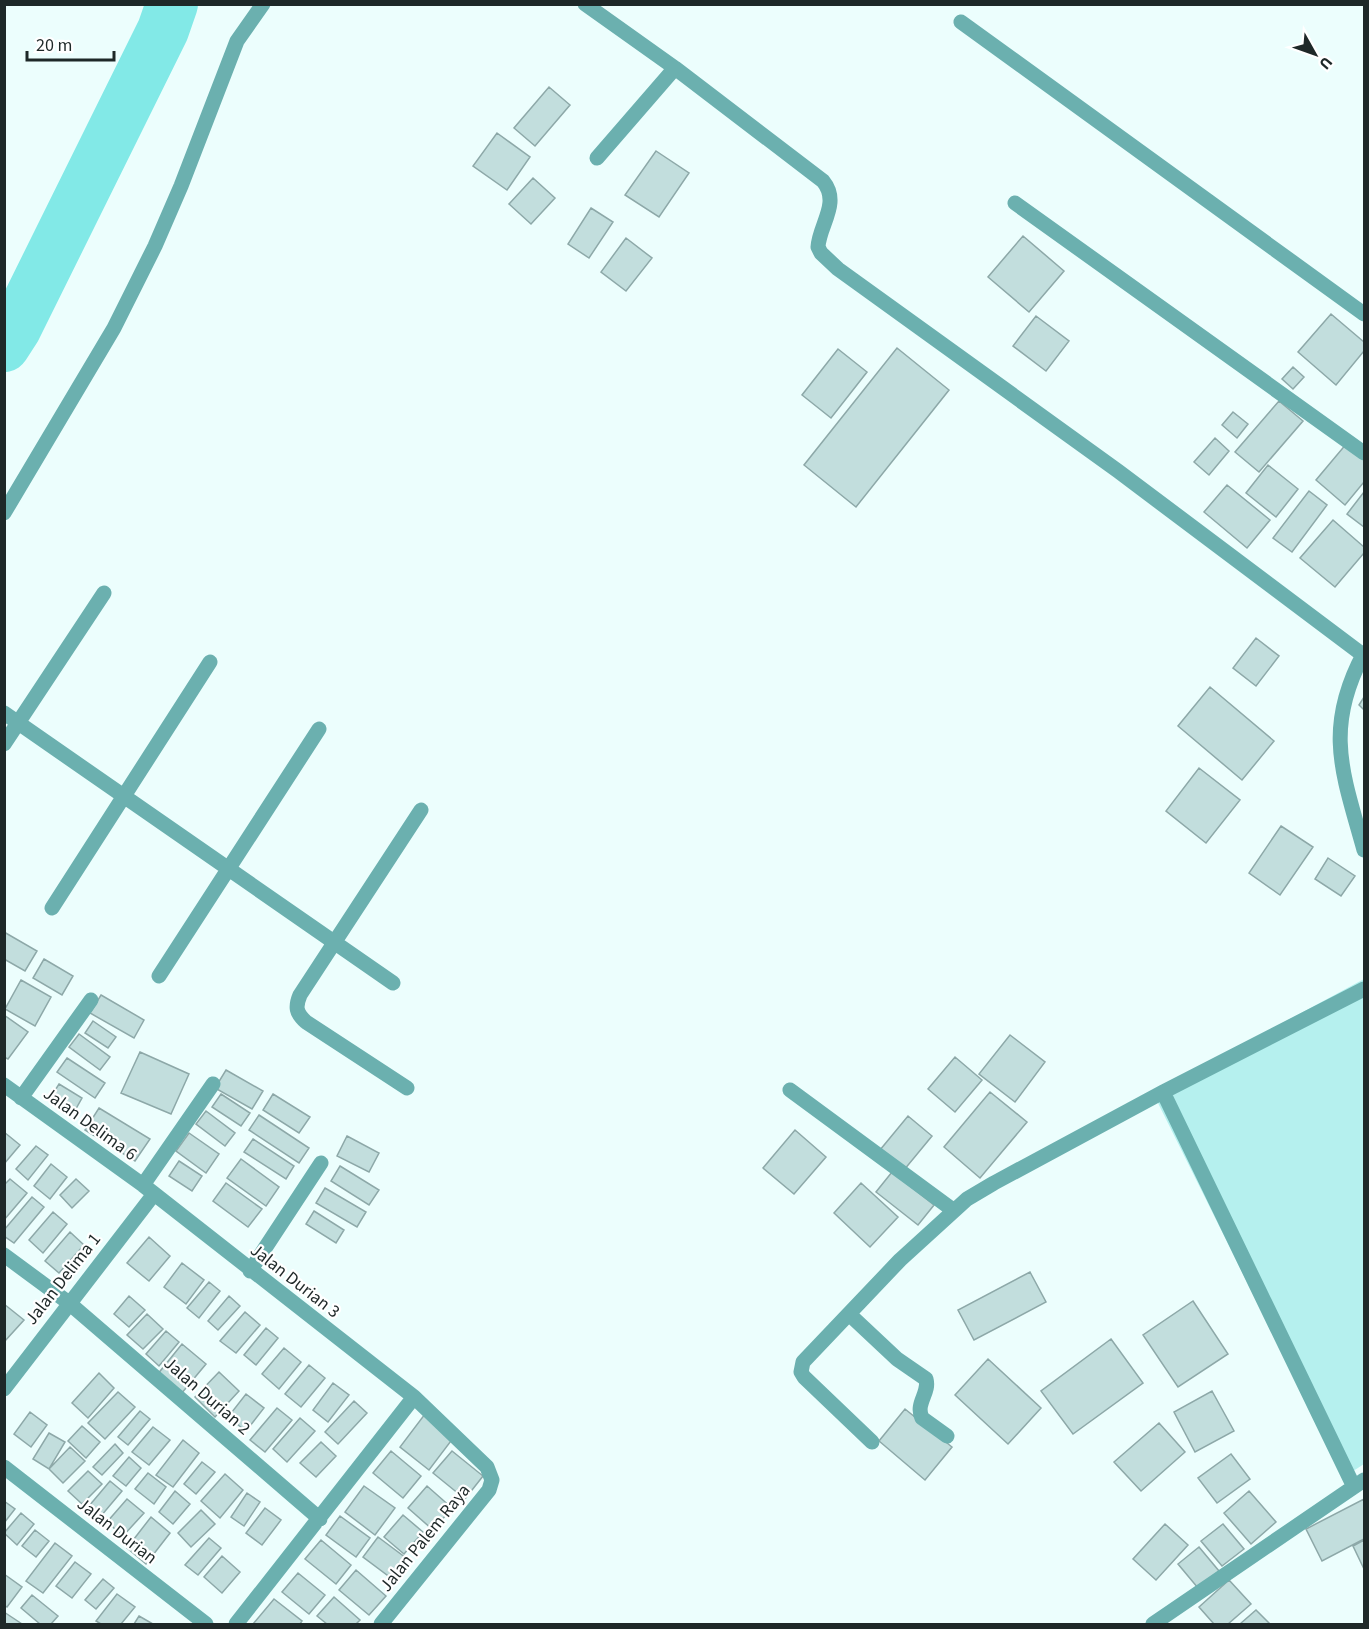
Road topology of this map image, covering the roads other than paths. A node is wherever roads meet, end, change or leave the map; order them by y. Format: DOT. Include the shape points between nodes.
graph roads {
  1 [pos="263,4"];
  2 [pos="585,4"];
  3 [pos="961,22"];
  4 [pos="675,68"];
  5 [pos="597,158"];
  6 [pos="1015,203"];
  7 [pos="1365,314"];
  8 [pos="1365,453"];
  9 [pos="4,513"];
  10 [pos="104,593"];
  11 [pos="1364,654"];
  12 [pos="210,662"];
  13 [pos="4,713"];
  14 [pos="18,723"];
  15 [pos="319,729"];
  16 [pos="4,744"];
  17 [pos="124,796"];
  18 [pos="421,810"];
  19 [pos="1365,850"];
  20 [pos="229,868"];
  21 [pos="52,908"];
  22 [pos="334,942"];
  23 [pos="159,976"];
  24 [pos="393,982"];
  25 [pos="1365,989"];
  26 [pos="91,1000"];
  27 [pos="213,1084"];
  28 [pos="4,1085"];
  29 [pos="407,1088"];
  30 [pos="790,1090"];
  31 [pos="1163,1092"];
  32 [pos="21,1098"];
  33 [pos="321,1163"];
  34 [pos="148,1190"];
  35 [pos="953,1210"];
  36 [pos="4,1255"];
  37 [pos="250,1271"];
  38 [pos="69,1303"];
  39 [pos="849,1314"];
  40 [pos="4,1389"];
  41 [pos="414,1397"];
  42 [pos="947,1436"];
  43 [pos="872,1442"];
  44 [pos="4,1467"];
  45 [pos="1359,1484"];
  46 [pos="320,1519"];
  47 [pos="206,1624"];
  48 [pos="236,1624"];
  49 [pos="381,1624"];
  50 [pos="1153,1624"];
  1 -- 9 [label="street" via="237,41 177,196 119,318"];
  2 -- 4 [label="street"];
  3 -- 7 [label="street"];
  4 -- 5 [label="street"];
  4 -- 11 [label="street" via="826,186 829,211 818,247 838,269"];
  6 -- 8 [label="street"];
  10 -- 14 [label="street"];
  11 -- 19 [label="street" via="1346,699 1339,742 1341,765"];
  12 -- 17 [label="street"];
  13 -- 14 [label="street"];
  14 -- 16 [label="street"];
  14 -- 17 [label="street"];
  15 -- 20 [label="street"];
  17 -- 20 [label="street"];
  17 -- 21 [label="street"];
  18 -- 22 [label="street"];
  20 -- 22 [label="street"];
  20 -- 23 [label="street"];
  22 -- 24 [label="street"];
  22 -- 29 [label="street" via="300,995 297,1011 306,1022"];
  25 -- 31 [label="street"];
  26 -- 32 [label="street"];
  27 -- 34 [label="street, Jalan Delima 1"];
  28 -- 32 [label="street, Jalan Delima 6"];
  30 -- 35 [label="street"];
  31 -- 35 [label="street" via="994,1183"];
  31 -- 45 [label="street"];
  32 -- 34 [label="street, Jalan Delima 6"];
  33 -- 37 [label="street"];
  34 -- 37 [label="street, Jalan Durian 3"];
  34 -- 38 [label="street, Jalan Delima 1"];
  35 -- 39 [label="street"];
  36 -- 38 [label="street, Jalan Durian 2"];
  37 -- 41 [label="street, Jalan Durian 3"];
  38 -- 40 [label="street, Jalan Delima 1"];
  38 -- 46 [label="street, Jalan Durian 2"];
  39 -- 42 [label="street" via="897,1359 926,1379 928,1385 920,1413"];
  39 -- 43 [label="street" via="803,1362 801,1372"];
  41 -- 46 [label="street"];
  41 -- 49 [label="street, Jalan Palem Raya" via="487,1467 492,1480 489,1490"];
  44 -- 47 [label="street, Jalan Durian"];
  45 -- 50 [label="street"];
  46 -- 48 [label="street"];
}
